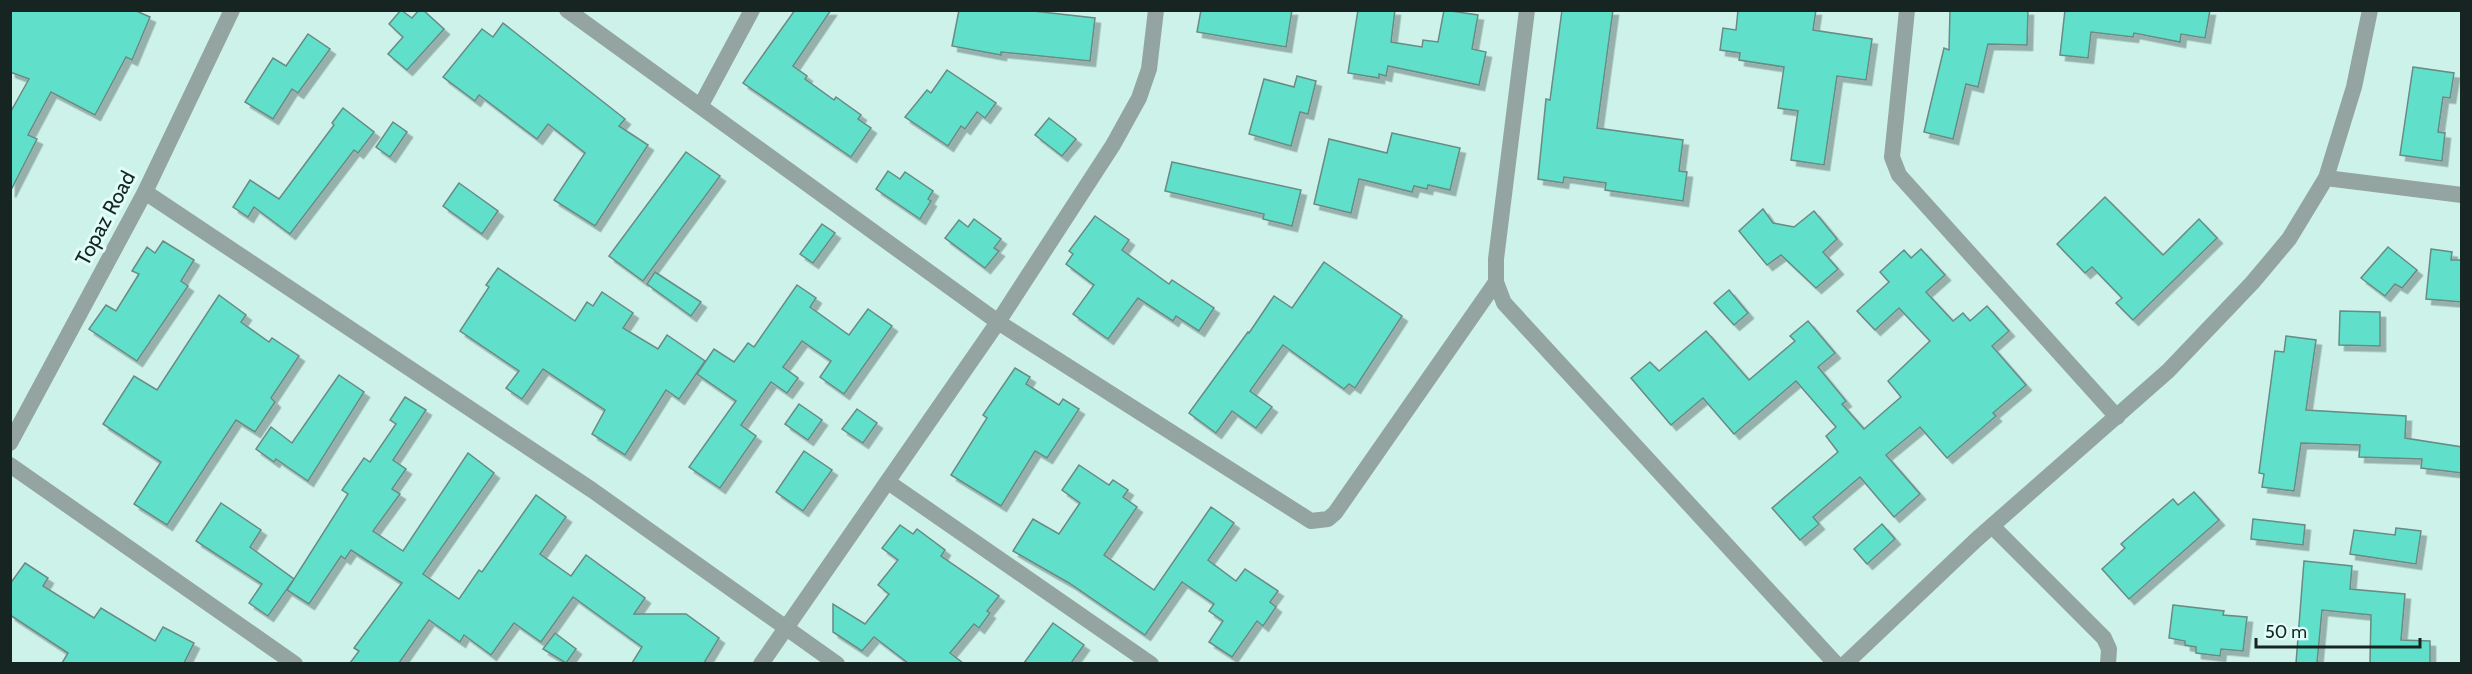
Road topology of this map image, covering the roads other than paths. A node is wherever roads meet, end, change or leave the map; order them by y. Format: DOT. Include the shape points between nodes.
graph roads {
  1 [pos="232,10"];
  2 [pos="567,10"];
  3 [pos="752,10"];
  4 [pos="1156,10"];
  5 [pos="1527,10"];
  6 [pos="1907,10"];
  7 [pos="2370,10"];
  8 [pos="701,105"];
  9 [pos="2326,178"];
  10 [pos="145,192"];
  11 [pos="2462,195"];
  12 [pos="1496,282"];
  13 [pos="998,322"];
  14 [pos="2116,417"];
  15 [pos="10,443"];
  16 [pos="10,465"];
  17 [pos="888,482"];
  18 [pos="1992,526"];
  19 [pos="788,627"];
  20 [pos="295,663"];
  21 [pos="761,663"];
  22 [pos="837,663"];
  23 [pos="1151,663"];
  24 [pos="1836,663"];
  25 [pos="1845,663"];
  26 [pos="2108,663"];
  1 -- 10 [label="street, Topaz Road"];
  2 -- 8 [label="street"];
  3 -- 8 [label="street"];
  4 -- 13 [label="street" via="1149,69 1139,98 1113,145"];
  5 -- 12 [label="street"];
  6 -- 14 [label="street" via="1892,157 1899,175"];
  7 -- 9 [label="street" via="2354,87"];
  8 -- 13 [label="street"];
  9 -- 11 [label="street"];
  9 -- 14 [label="street" via="2289,239 2252,283 2168,371"];
  10 -- 15 [label="street, Topaz Road"];
  10 -- 19 [label="street" via="592,490"];
  12 -- 13 [label="street" via="1335,513 1328,519 1311,521"];
  12 -- 24 [label="street" via="1504,303 1520,322"];
  13 -- 17 [label="street"];
  14 -- 18 [label="street"];
  16 -- 20 [label="street"];
  17 -- 19 [label="street"];
  17 -- 23 [label="street"];
  18 -- 25 [label="street"];
  18 -- 26 [label="street" via="2104,638 2109,649"];
  19 -- 21 [label="street"];
  19 -- 22 [label="street"];
}
